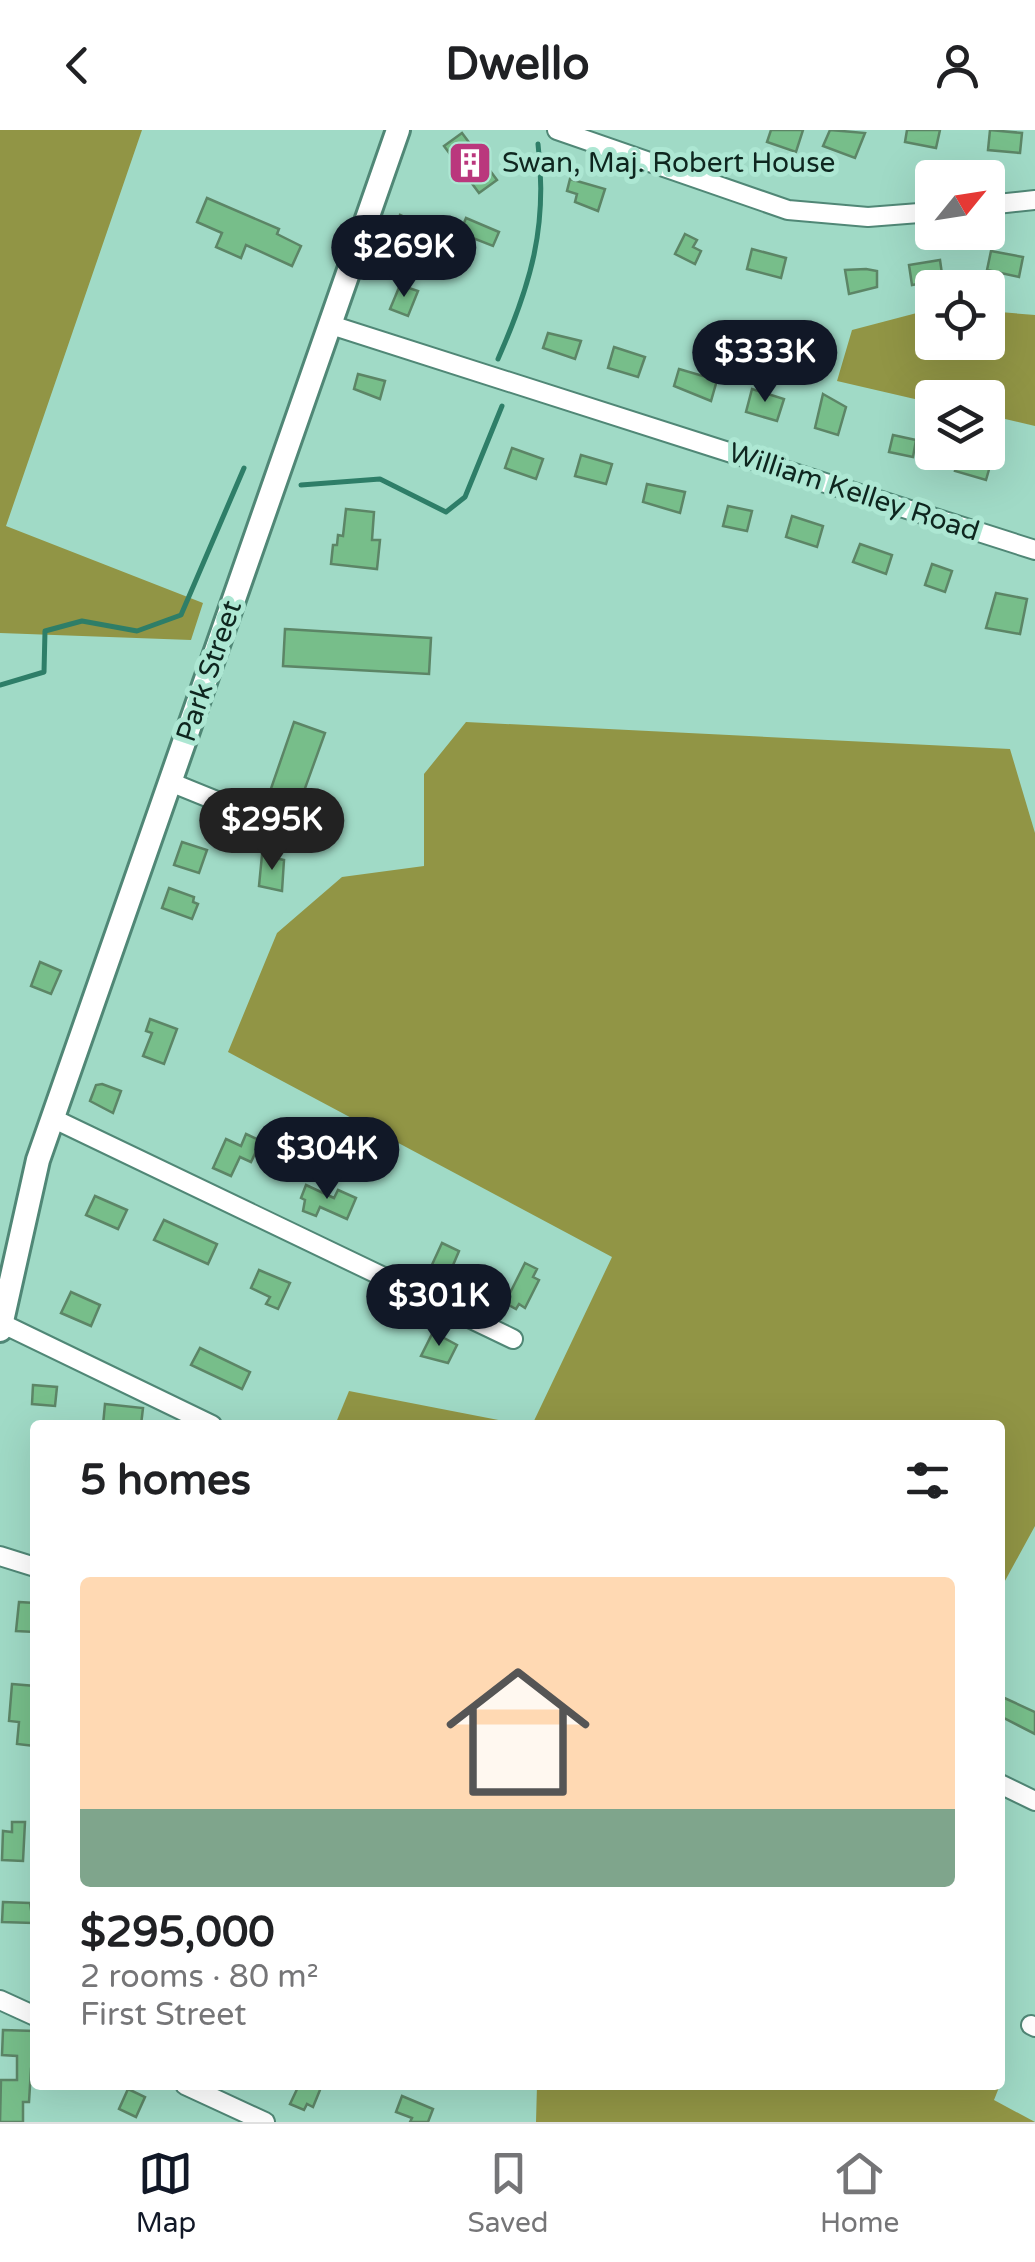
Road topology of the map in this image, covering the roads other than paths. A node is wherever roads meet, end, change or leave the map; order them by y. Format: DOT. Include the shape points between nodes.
graph roads {
  1 [pos="398,130"];
  2 [pos="557,130"];
  3 [pos="1035,200"];
  4 [pos="1005,203"];
  5 [pos="915,213"];
  6 [pos="330,325"];
  7 [pos="1035,550"];
  8 [pos="170,782"];
  9 [pos="281,827"];
  10 [pos="52,1118"];
  11 [pos="1,1327"];
  12 [pos="513,1339"];
  13 [pos="201,1420"];
  14 [pos="0,1556"];
  15 [pos="30,1565"];
  16 [pos="1005,1786"];
  17 [pos="1035,1801"];
  18 [pos="0,2000"];
  19 [pos="30,2014"];
  20 [pos="195,2090"];
  21 [pos="264,2122"];
  1 -- 6 [label="main road, Park Street"];
  2 -- 5 [label="street" via="788,210"];
  3 -- 4 [label="street"];
  6 -- 7 [label="street, William Kelley Road"];
  6 -- 8 [label="main road, Park Street"];
  8 -- 9 [label="street"];
  8 -- 10 [label="main road, Park Street"];
  10 -- 11 [label="main road, Park Street"];
  10 -- 12 [label="street"];
  11 -- 13 [label="street"];
  14 -- 15 [label="street"];
  16 -- 17 [label="street"];
  18 -- 19 [label="street"];
  20 -- 21 [label="street"];
}
